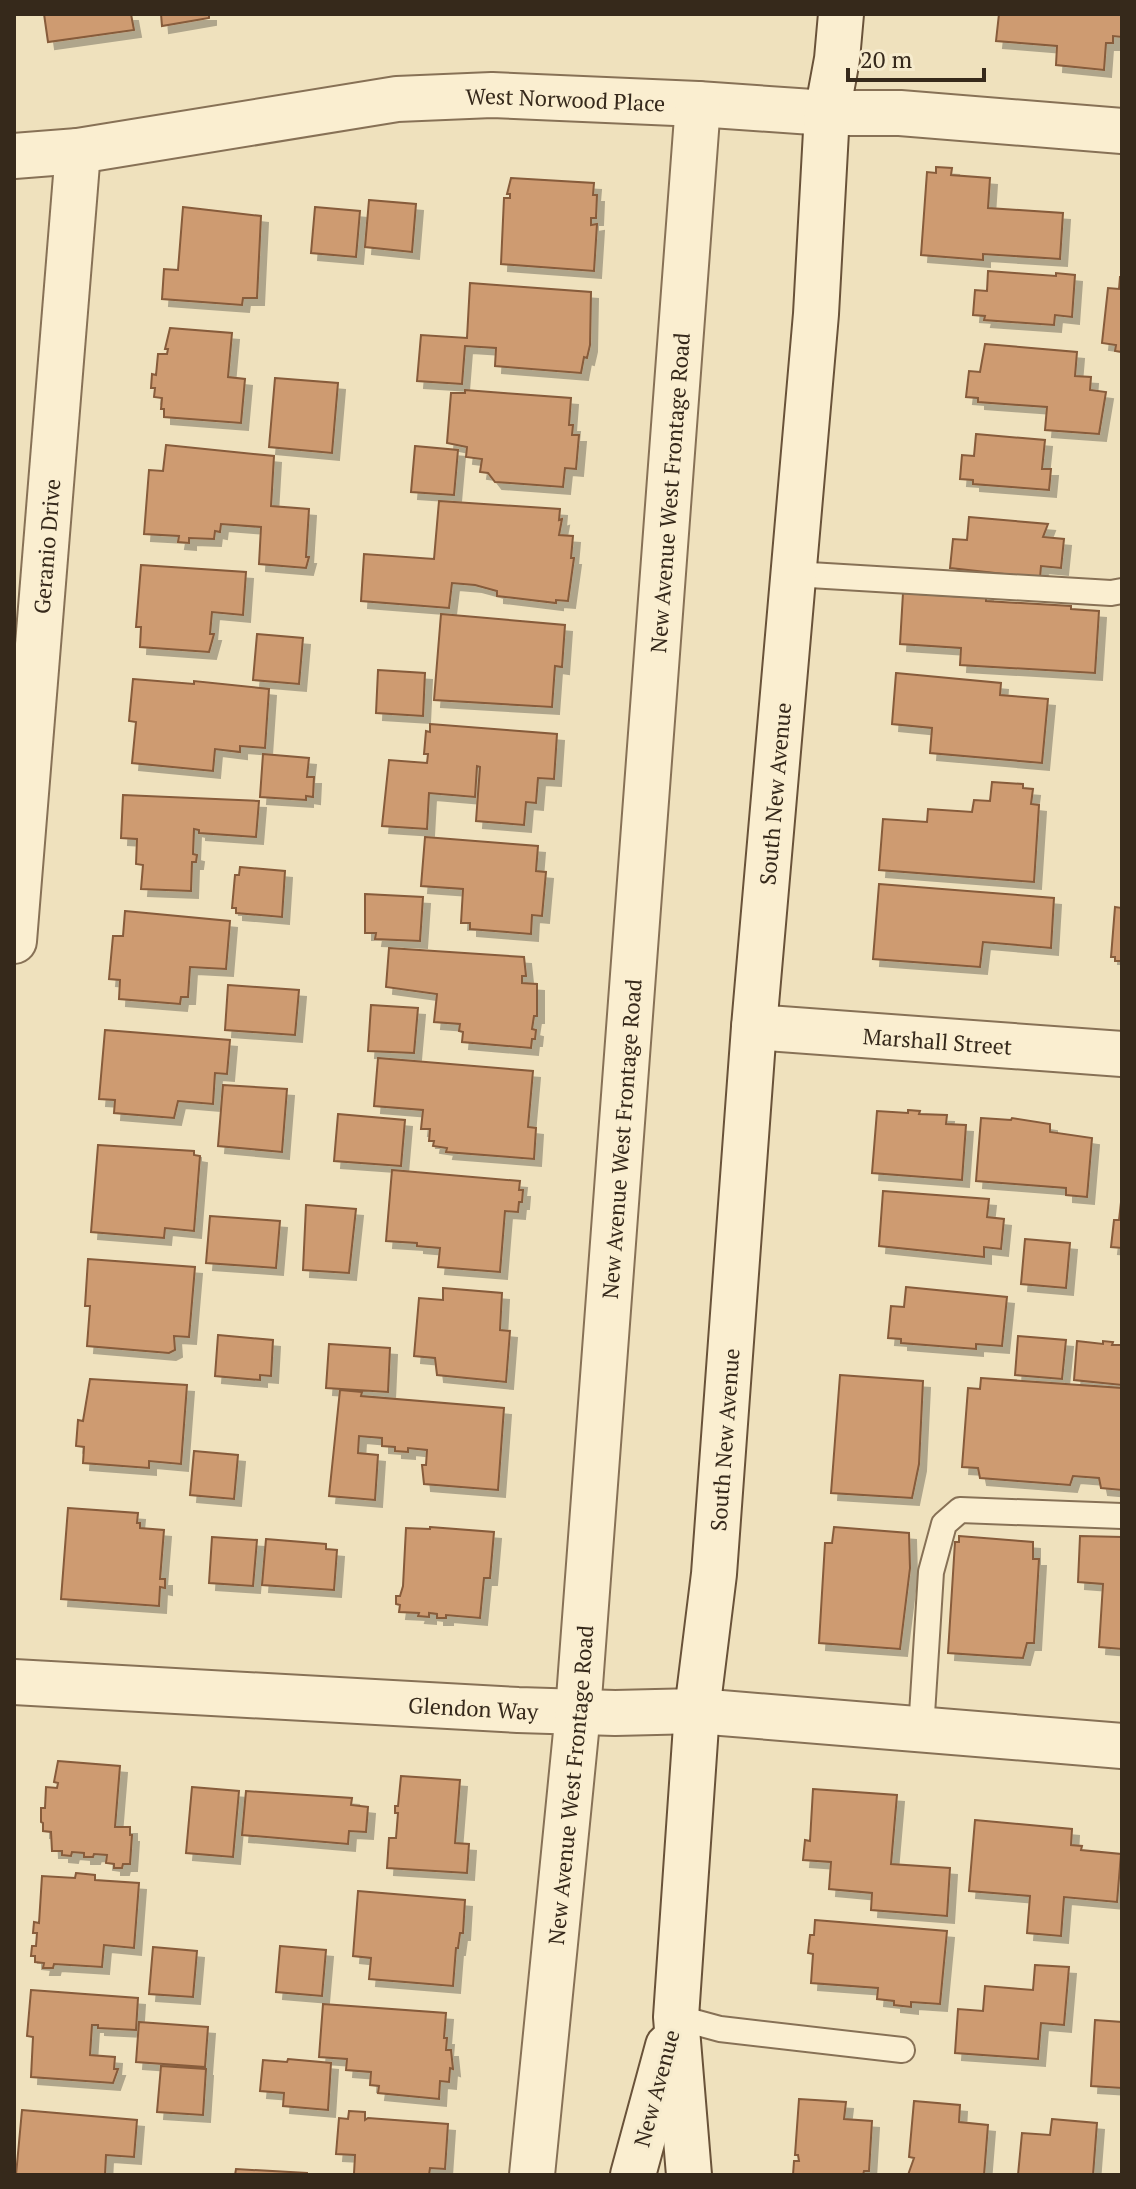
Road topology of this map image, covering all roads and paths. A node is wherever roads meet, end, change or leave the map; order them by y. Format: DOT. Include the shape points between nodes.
graph roads {
  1 [pos="841,14"];
  2 [pos="698,104"];
  3 [pos="827,113"];
  4 [pos="1122,131"];
  5 [pos="78,151"];
  6 [pos="14,156"];
  7 [pos="793,574"];
  8 [pos="1122,591"];
  9 [pos="14,941"];
  10 [pos="754,1027"];
  11 [pos="1122,1054"];
  12 [pos="1122,1516"];
  13 [pos="14,1682"];
  14 [pos="697,1711"];
  15 [pos="578,1712"];
  16 [pos="921,1730"];
  17 [pos="1122,1746"];
  18 [pos="676,2017"];
  19 [pos="902,2050"];
  20 [pos="532,2175"];
  21 [pos="633,2175"];
  22 [pos="689,2175"];
  1 -- 3 [label="street, South New Avenue"];
  2 -- 3 [label="street, West Norwood Place"];
  2 -- 5 [label="street, West Norwood Place" via="492,95 397,99"];
  2 -- 15 [label="street, New Avenue West Frontage Road"];
  3 -- 4 [label="street, West Norwood Place" via="900,113"];
  3 -- 7 [label="street, South New Avenue"];
  5 -- 6 [label="street, West Norwood Place"];
  5 -- 9 [label="street, Geranio Drive"];
  7 -- 8 [label="lane"];
  7 -- 10 [label="street, South New Avenue"];
  10 -- 11 [label="street, Marshall Street"];
  10 -- 14 [label="street, South New Avenue" via="714,1574"];
  12 -- 16 [label="lane" via="960,1510 944,1524 931,1572"];
  13 -- 15 [label="street, Glendon Way"];
  14 -- 15 [label="street, Glendon Way"];
  14 -- 16 [label="street, Glendon Way"];
  14 -- 18 [label="street"];
  15 -- 20 [label="street, New Avenue West Frontage Road"];
  16 -- 17 [label="street, Glendon Way"];
  18 -- 19 [label="lane" via="720,2029"];
  18 -- 21 [label="street, New Avenue"];
  18 -- 22 [label="street, New Avenue"];
}
